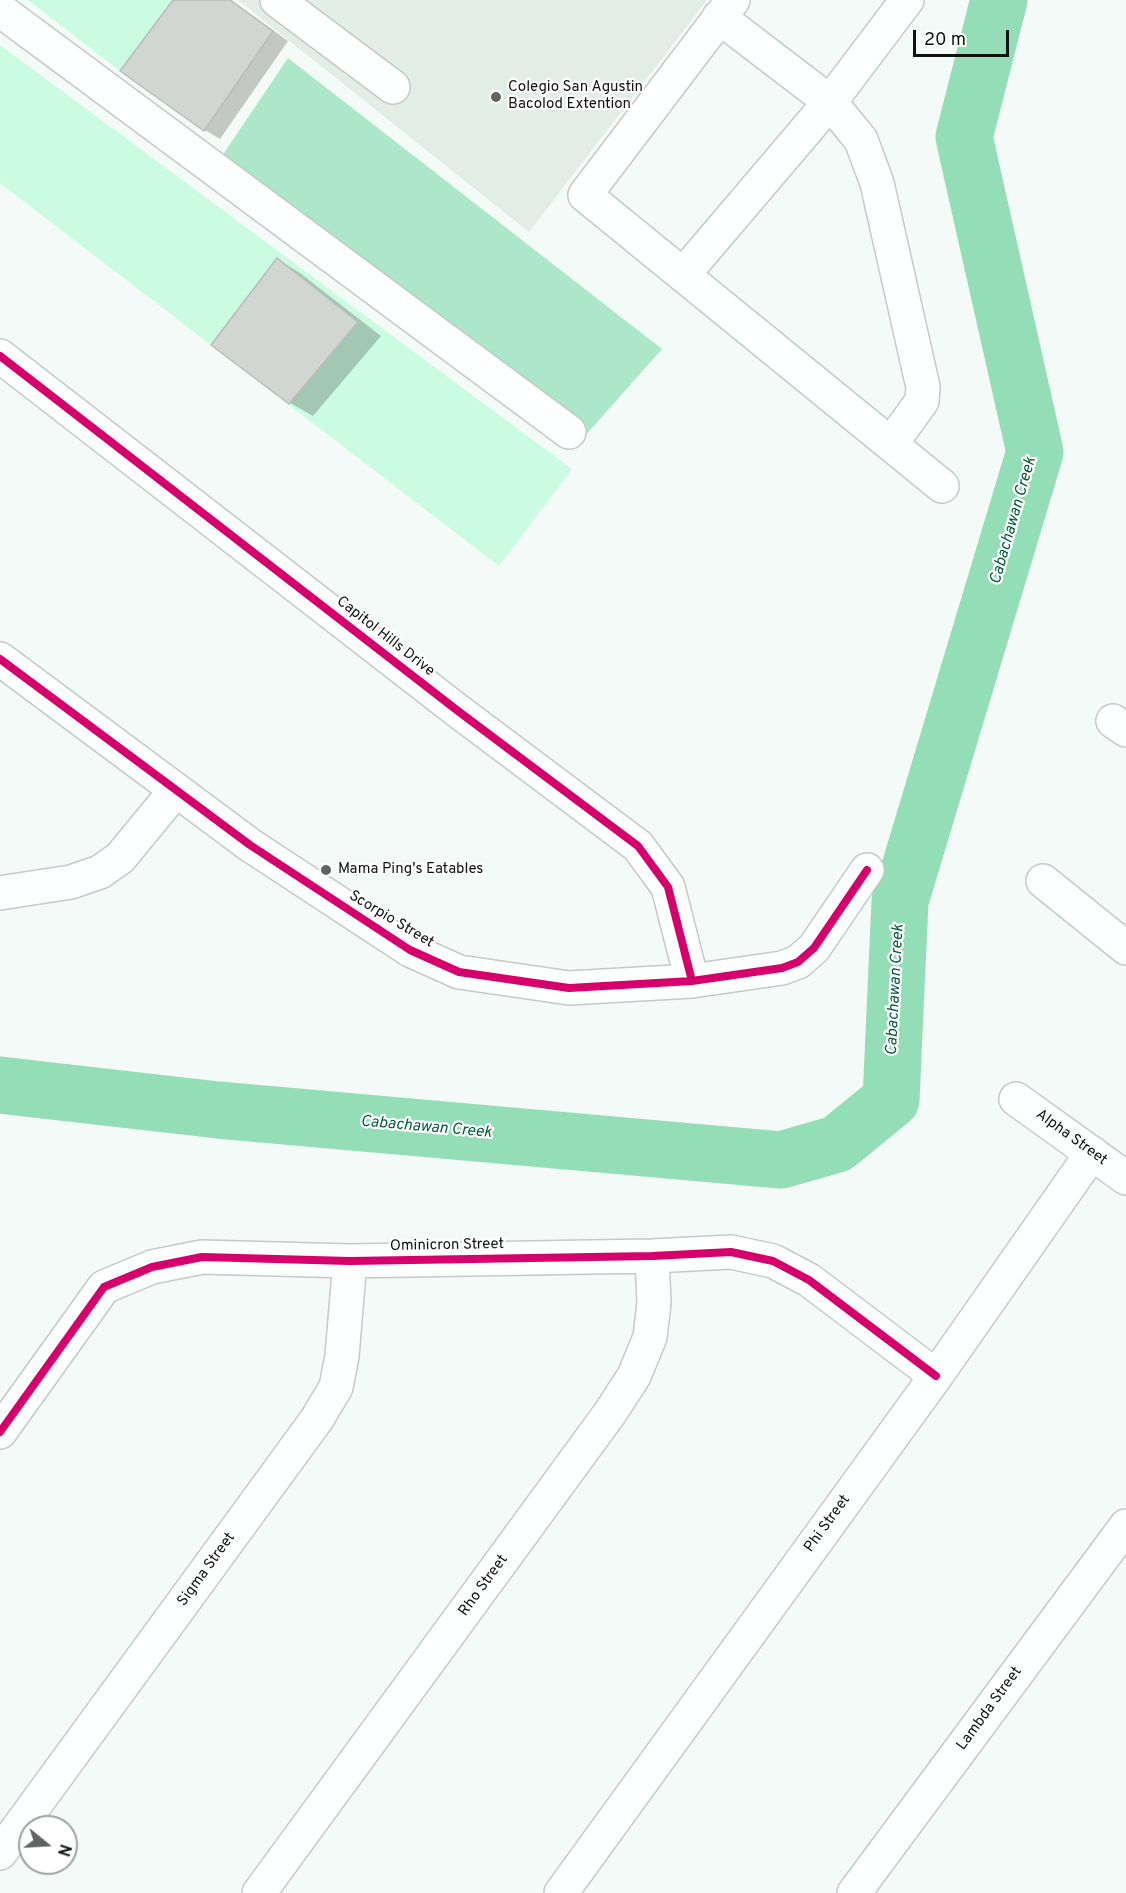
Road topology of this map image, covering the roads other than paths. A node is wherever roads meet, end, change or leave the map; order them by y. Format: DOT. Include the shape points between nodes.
graph roads {
  1 [pos="277,0"];
  2 [pos="907,0"];
  3 [pos="726,9"];
  4 [pos="0,10"];
  5 [pos="393,87"];
  6 [pos="830,102"];
  7 [pos="683,275"];
  8 [pos="0,356"];
  9 [pos="569,432"];
  10 [pos="891,444"];
  11 [pos="942,486"];
  12 [pos="0,659"];
  13 [pos="176,790"];
  14 [pos="867,870"];
  15 [pos="1042,881"];
  16 [pos="0,893"];
  17 [pos="1126,948"];
  18 [pos="692,981"];
  19 [pos="1016,1099"];
  20 [pos="1092,1153"];
  21 [pos="1126,1178"];
  22 [pos="652,1256"];
  23 [pos="350,1261"];
  24 [pos="936,1376"];
  25 [pos="0,1432"];
  26 [pos="1126,1526"];
  27 [pos="0,1853"];
  28 [pos="259,1893"];
  29 [pos="561,1893"];
  30 [pos="855,1893"];
  1 -- 5 [label="street"];
  2 -- 6 [label="street"];
  3 -- 6 [label="street"];
  3 -- 7 [label="street" via="585,195"];
  4 -- 9 [label="street"];
  6 -- 7 [label="street"];
  6 -- 10 [label="street" via="861,140 877,183 923,387 922,401"];
  7 -- 10 [label="street"];
  8 -- 18 [label="street, Capitol Hills Drive" via="638,846 668,887"];
  10 -- 11 [label="street"];
  12 -- 13 [label="street, Scorpio Street"];
  13 -- 16 [label="street" via="120,858 100,872 71,882"];
  13 -- 18 [label="street, Scorpio Street" via="250,845 410,950 459,972 569,988"];
  14 -- 18 [label="street, Scorpio Street" via="814,948 798,962 782,968"];
  15 -- 17 [label="street"];
  19 -- 20 [label="street, Alpha Street"];
  20 -- 21 [label="street, Alpha Street"];
  20 -- 24 [label="street, Phi Street"];
  22 -- 23 [label="street, Ominicron Street"];
  22 -- 24 [label="street, Ominicron Street" via="731,1252 773,1261 808,1280"];
  22 -- 28 [label="street, Rho Street" via="654,1303 650,1337 634,1376"];
  23 -- 25 [label="street, Ominicron Street" via="202,1257 152,1267 104,1287"];
  23 -- 27 [label="street, Sigma Street" via="336,1387 317,1419"];
  24 -- 29 [label="street, Phi Street"];
  26 -- 30 [label="street, Lambda Street"];
}
